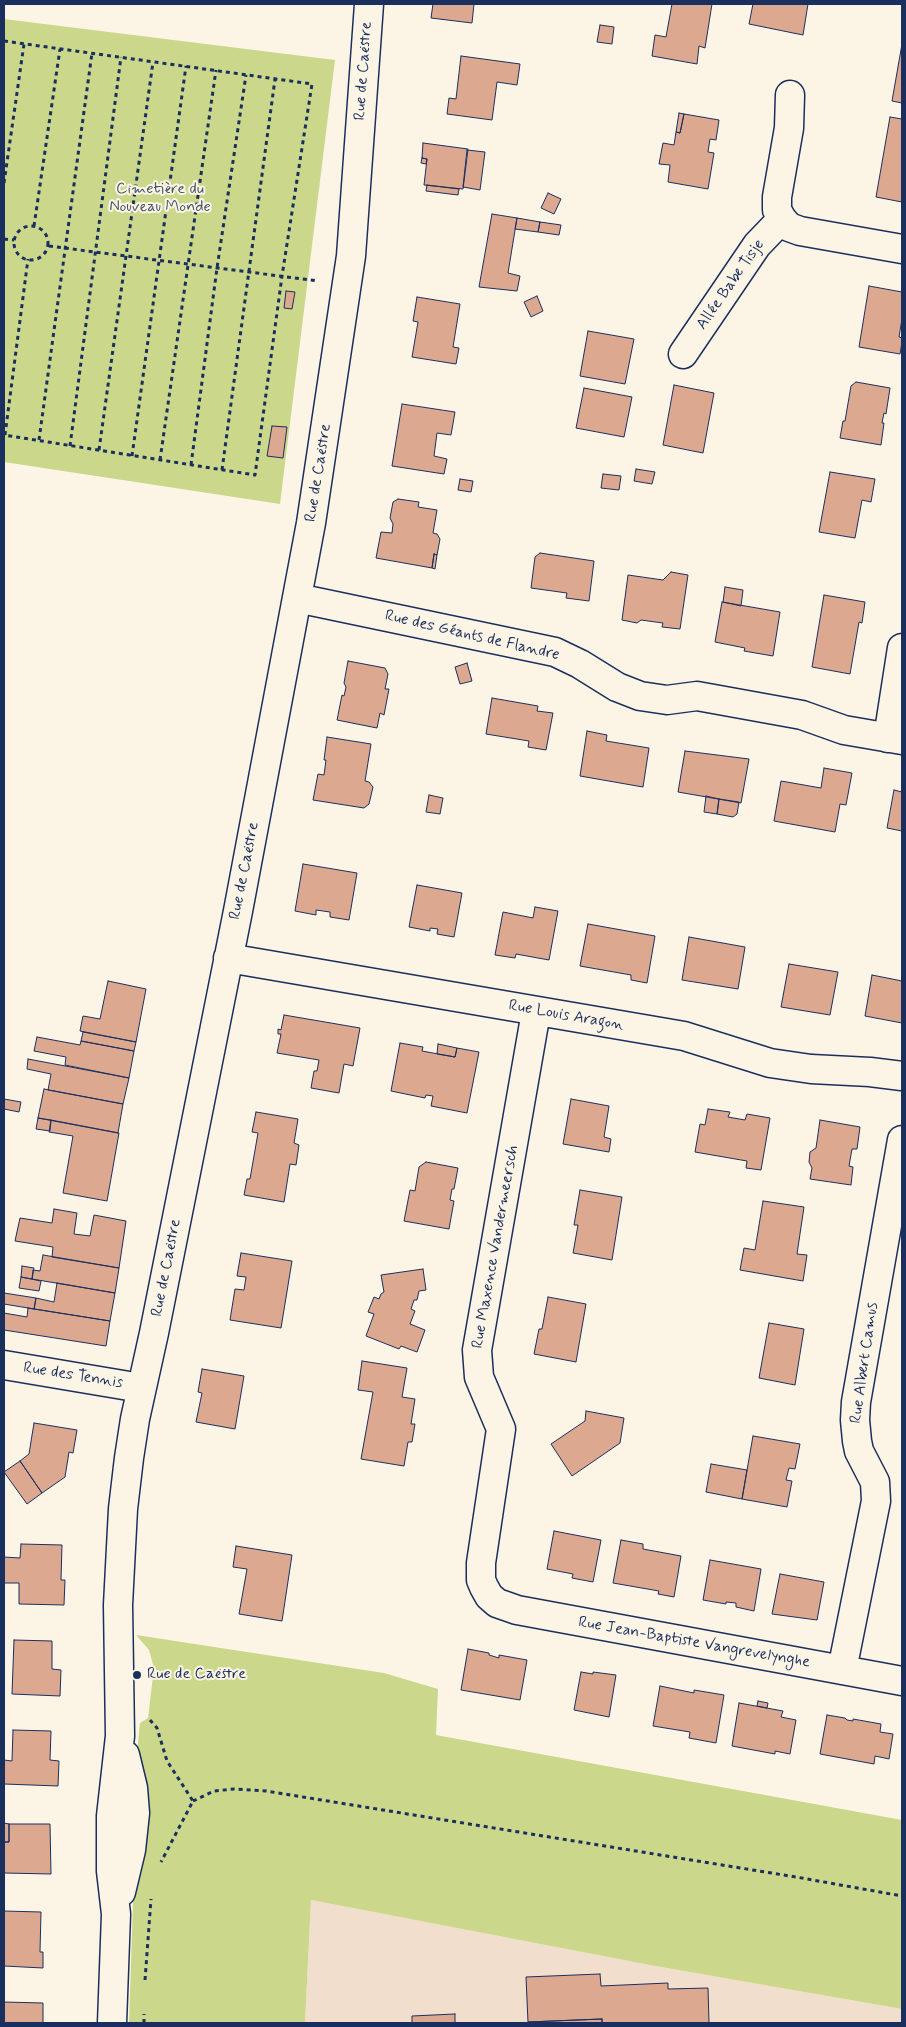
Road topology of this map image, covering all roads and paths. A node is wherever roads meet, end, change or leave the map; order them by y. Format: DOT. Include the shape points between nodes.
graph roads {
  1 [pos="369,4"];
  2 [pos="4,41"];
  3 [pos="24,44"];
  4 [pos="60,49"];
  5 [pos="92,53"];
  6 [pos="121,57"];
  7 [pos="153,62"];
  8 [pos="186,66"];
  9 [pos="216,70"];
  10 [pos="246,75"];
  11 [pos="275,79"];
  12 [pos="790,95"];
  13 [pos="4,182"];
  14 [pos="782,219"];
  15 [pos="34,226"];
  16 [pos="4,239"];
  17 [pos="14,240"];
  18 [pos="49,246"];
  19 [pos="64,247"];
  20 [pos="902,249"];
  21 [pos="96,252"];
  22 [pos="126,255"];
  23 [pos="28,259"];
  24 [pos="159,260"];
  25 [pos="189,264"];
  26 [pos="217,268"];
  27 [pos="248,272"];
  28 [pos="282,276"];
  29 [pos="346,285"];
  30 [pos="683,354"];
  31 [pos="4,435"];
  32 [pos="38,440"];
  33 [pos="70,446"];
  34 [pos="99,450"];
  35 [pos="132,456"];
  36 [pos="160,460"];
  37 [pos="191,465"];
  38 [pos="222,470"];
  39 [pos="297,598"];
  40 [pos="902,648"];
  41 [pos="895,739"];
  42 [pos="228,958"];
  43 [pos="536,1012"];
  44 [pos="902,1076"];
  45 [pos="902,1140"];
  46 [pos="4,1365"];
  47 [pos="141,1388"];
  48 [pos="489,1596"];
  49 [pos="842,1670"];
  50 [pos="902,1681"];
  51 [pos="193,1801"];
  52 [pos="902,1896"];
  53 [pos="112,2023"];
  1 -- 29 [label="street, Rue de Caëstre"];
  2 -- 3 [label="path"];
  3 -- 4 [label="path"];
  3 -- 13 [label="path"];
  4 -- 5 [label="path"];
  4 -- 15 [label="path"];
  5 -- 6 [label="path"];
  5 -- 19 [label="path"];
  6 -- 7 [label="path"];
  6 -- 21 [label="path"];
  7 -- 8 [label="path"];
  7 -- 22 [label="path"];
  8 -- 9 [label="path"];
  8 -- 24 [label="path"];
  9 -- 10 [label="path"];
  9 -- 25 [label="path"];
  10 -- 11 [label="path"];
  10 -- 26 [label="path"];
  11 -- 27 [label="path"];
  11 -- 28 [label="path" via="312,84"];
  12 -- 14 [label="street" via="789,128 776,204"];
  14 -- 20 [label="street" via="789,227 800,231"];
  14 -- 30 [label="street, Allée Babe Tisje" via="757,245"];
  15 -- 17 [label="path" via="19,230"];
  15 -- 18 [label="path" via="47,235"];
  16 -- 17 [label="path"];
  17 -- 23 [label="path" via="18,254"];
  18 -- 19 [label="path"];
  18 -- 23 [label="path" via="38,259"];
  19 -- 21 [label="path"];
  19 -- 32 [label="path"];
  21 -- 22 [label="path"];
  21 -- 33 [label="path"];
  22 -- 24 [label="path"];
  22 -- 34 [label="path"];
  23 -- 31 [label="path"];
  24 -- 25 [label="path"];
  24 -- 35 [label="path"];
  25 -- 26 [label="path"];
  25 -- 36 [label="path"];
  26 -- 27 [label="path"];
  26 -- 37 [label="path"];
  27 -- 28 [label="path"];
  27 -- 38 [label="path"];
  28 -- 29 [label="path"];
  28 -- 38 [label="path" via="254,475"];
  29 -- 39 [label="street, Rue de Caëstre"];
  31 -- 32 [label="path"];
  32 -- 33 [label="path"];
  33 -- 34 [label="path"];
  34 -- 35 [label="path"];
  35 -- 36 [label="path"];
  36 -- 37 [label="path"];
  37 -- 38 [label="path"];
  39 -- 41 [label="street, Rue des Géants de Flandre" via="555,652 640,696 667,700 698,696 807,716 844,730"];
  39 -- 42 [label="street, Rue de Caëstre"];
  40 -- 41 [label="street"];
  42 -- 43 [label="street, Rue Louis Aragon"];
  42 -- 47 [label="street, Rue de Caëstre"];
  43 -- 44 [label="street, Rue Louis Aragon" via="684,1036 770,1063"];
  43 -- 48 [label="street, Rue Maxence Vandermeersch" via="477,1350 479,1377 501,1429 481,1563 481,1580"];
  45 -- 49 [label="street, Rue Albert Camus" via="856,1402 854,1420 859,1451 875,1482 876,1501"];
  46 -- 47 [label="street, Rue des Tennis"];
  47 -- 53 [label="street, Rue de Caëstre" via="129,1458 121,1539 118,1605 120,1736 111,1816 111,1871 116,1914"];
  48 -- 49 [label="street, Rue Jean-Baptiste Vangrevelynghe" via="498,1604 517,1610"];
  49 -- 50 [label="street, Rue Jean-Baptiste Vangrevelynghe"];
  51 -- 52 [label="path" via="214,1791 266,1791"];
}
